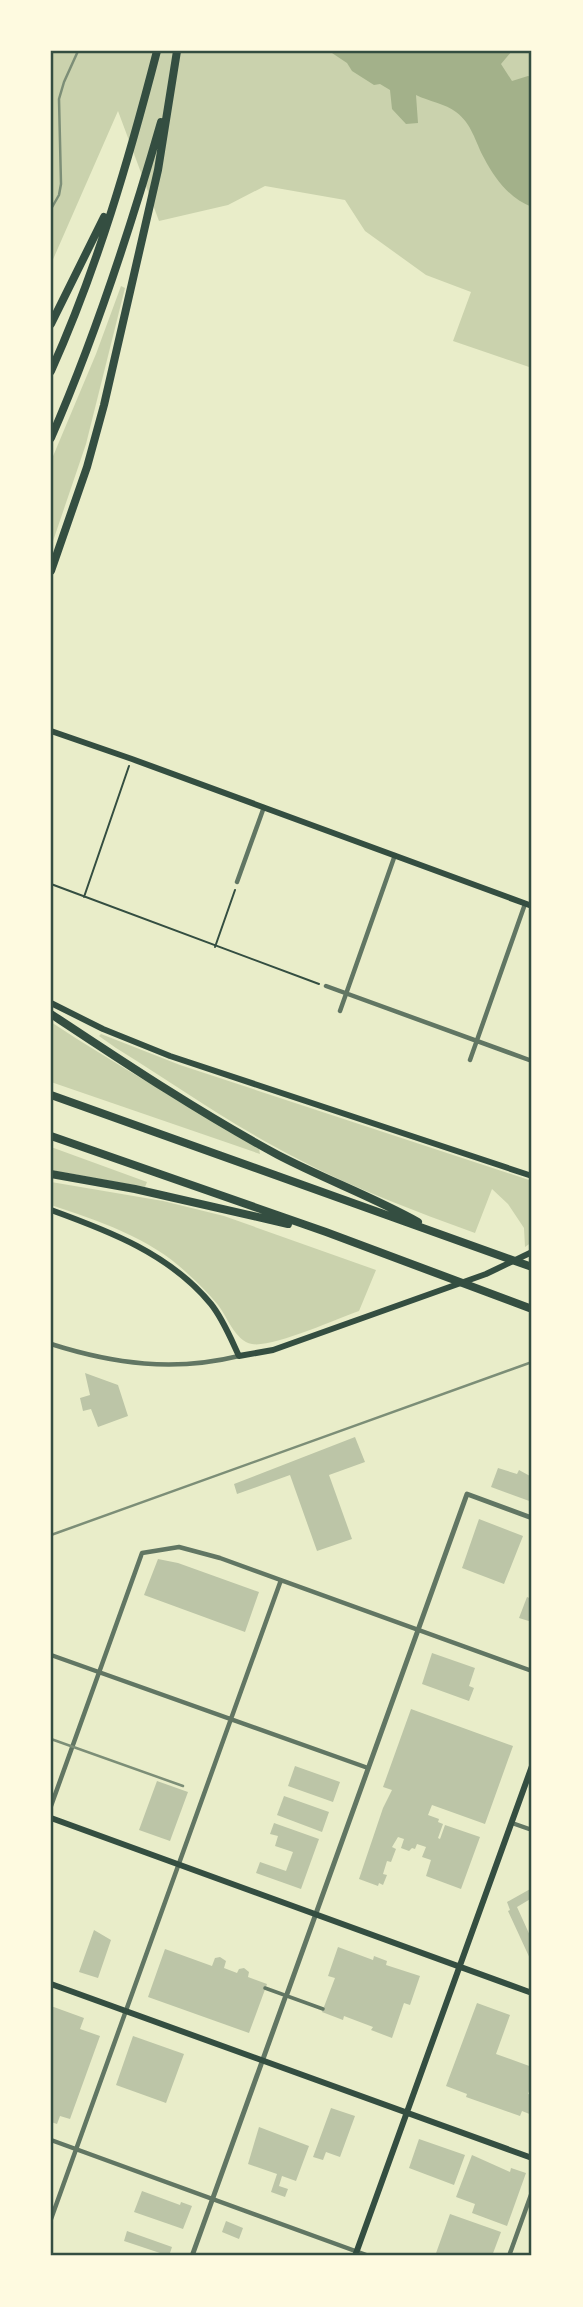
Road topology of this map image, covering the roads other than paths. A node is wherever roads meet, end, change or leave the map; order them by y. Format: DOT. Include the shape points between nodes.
graph roads {
  1 [pos="157,51"];
  2 [pos="177,51"];
  3 [pos="170,89"];
  4 [pos="116,192"];
  5 [pos="51,324"];
  6 [pos="51,371"];
  7 [pos="51,438"];
  8 [pos="51,571"];
  9 [pos="51,732"];
  10 [pos="264,807"];
  11 [pos="395,854"];
  12 [pos="237,882"];
  13 [pos="529,904"];
  14 [pos="326,986"];
  15 [pos="346,993"];
  16 [pos="51,1003"];
  17 [pos="340,1012"];
  18 [pos="51,1014"];
  19 [pos="477,1040"];
  20 [pos="470,1060"];
  21 [pos="532,1061"];
  22 [pos="51,1095"];
  23 [pos="51,1136"];
  24 [pos="51,1174"];
  25 [pos="532,1176"];
  26 [pos="51,1210"];
  27 [pos="326,1232"];
  28 [pos="439,1234"];
  29 [pos="532,1252"];
  30 [pos="532,1267"];
  31 [pos="532,1309"];
  32 [pos="51,1344"];
  33 [pos="239,1356"];
  34 [pos="532,1518"];
  35 [pos="281,1580"];
  36 [pos="417,1629"];
  37 [pos="51,1655"];
  38 [pos="532,1671"];
  39 [pos="99,1672"];
  40 [pos="231,1719"];
  41 [pos="532,1766"];
  42 [pos="368,1768"];
  43 [pos="51,1806"];
  44 [pos="51,1818"];
  45 [pos="512,1823"];
  46 [pos="532,1830"];
  47 [pos="179,1864"];
  48 [pos="316,1914"];
  49 [pos="460,1967"];
  50 [pos="51,1984"];
  51 [pos="265,1988"];
  52 [pos="532,1993"];
  53 [pos="323,2009"];
  54 [pos="126,2011"];
  55 [pos="262,2060"];
  56 [pos="407,2113"];
  57 [pos="51,2140"];
  58 [pos="76,2150"];
  59 [pos="532,2158"];
  60 [pos="532,2192"];
  61 [pos="212,2199"];
  62 [pos="51,2219"];
  63 [pos="356,2254"];
  64 [pos="191,2256"];
  65 [pos="369,2256"];
  66 [pos="509,2256"];
  1 -- 4 [label="highway"];
  2 -- 3 [label="highway"];
  3 -- 7 [label="highway" via="106,303"];
  3 -- 8 [label="highway" via="158,170 104,405"];
  4 -- 5 [label="highway"];
  4 -- 6 [label="highway"];
  9 -- 10 [label="main road"];
  10 -- 11 [label="main road"];
  10 -- 12 [label="street"];
  11 -- 13 [label="main road"];
  11 -- 15 [label="street"];
  13 -- 19 [label="street"];
  14 -- 15 [label="street"];
  15 -- 17 [label="street"];
  15 -- 19 [label="street"];
  16 -- 25 [label="main road" via="170,1056"];
  18 -- 28 [label="highway" via="257,1143"];
  19 -- 20 [label="street"];
  19 -- 21 [label="street"];
  22 -- 28 [label="highway"];
  23 -- 27 [label="highway"];
  24 -- 27 [label="highway"];
  26 -- 33 [label="main road" via="112,1233 172,1268 213,1306"];
  27 -- 31 [label="highway"];
  28 -- 30 [label="highway"];
  29 -- 33 [label="main road" via="486,1275 273,1350"];
  32 -- 33 [label="street" via="143,1364 175,1366"];
  34 -- 36 [label="street" via="467,1494"];
  35 -- 36 [label="street"];
  35 -- 39 [label="street" via="179,1546 142,1553"];
  35 -- 40 [label="street"];
  36 -- 38 [label="street"];
  36 -- 42 [label="street"];
  37 -- 39 [label="street"];
  39 -- 40 [label="street"];
  39 -- 43 [label="street"];
  40 -- 42 [label="street"];
  40 -- 47 [label="street"];
  41 -- 45 [label="main road"];
  42 -- 48 [label="street"];
  44 -- 47 [label="main road"];
  45 -- 46 [label="street"];
  45 -- 49 [label="main road"];
  47 -- 48 [label="main road"];
  47 -- 54 [label="street"];
  48 -- 49 [label="main road"];
  48 -- 55 [label="street"];
  49 -- 52 [label="main road"];
  49 -- 56 [label="main road"];
  50 -- 54 [label="main road"];
  51 -- 53 [label="street"];
  54 -- 55 [label="main road"];
  54 -- 58 [label="street"];
  55 -- 56 [label="main road"];
  55 -- 61 [label="street"];
  56 -- 59 [label="main road"];
  56 -- 63 [label="main road"];
  57 -- 58 [label="street"];
  58 -- 61 [label="street"];
  58 -- 62 [label="street"];
  60 -- 66 [label="street"];
  61 -- 63 [label="street"];
  61 -- 64 [label="street"];
  63 -- 65 [label="street"];
}
